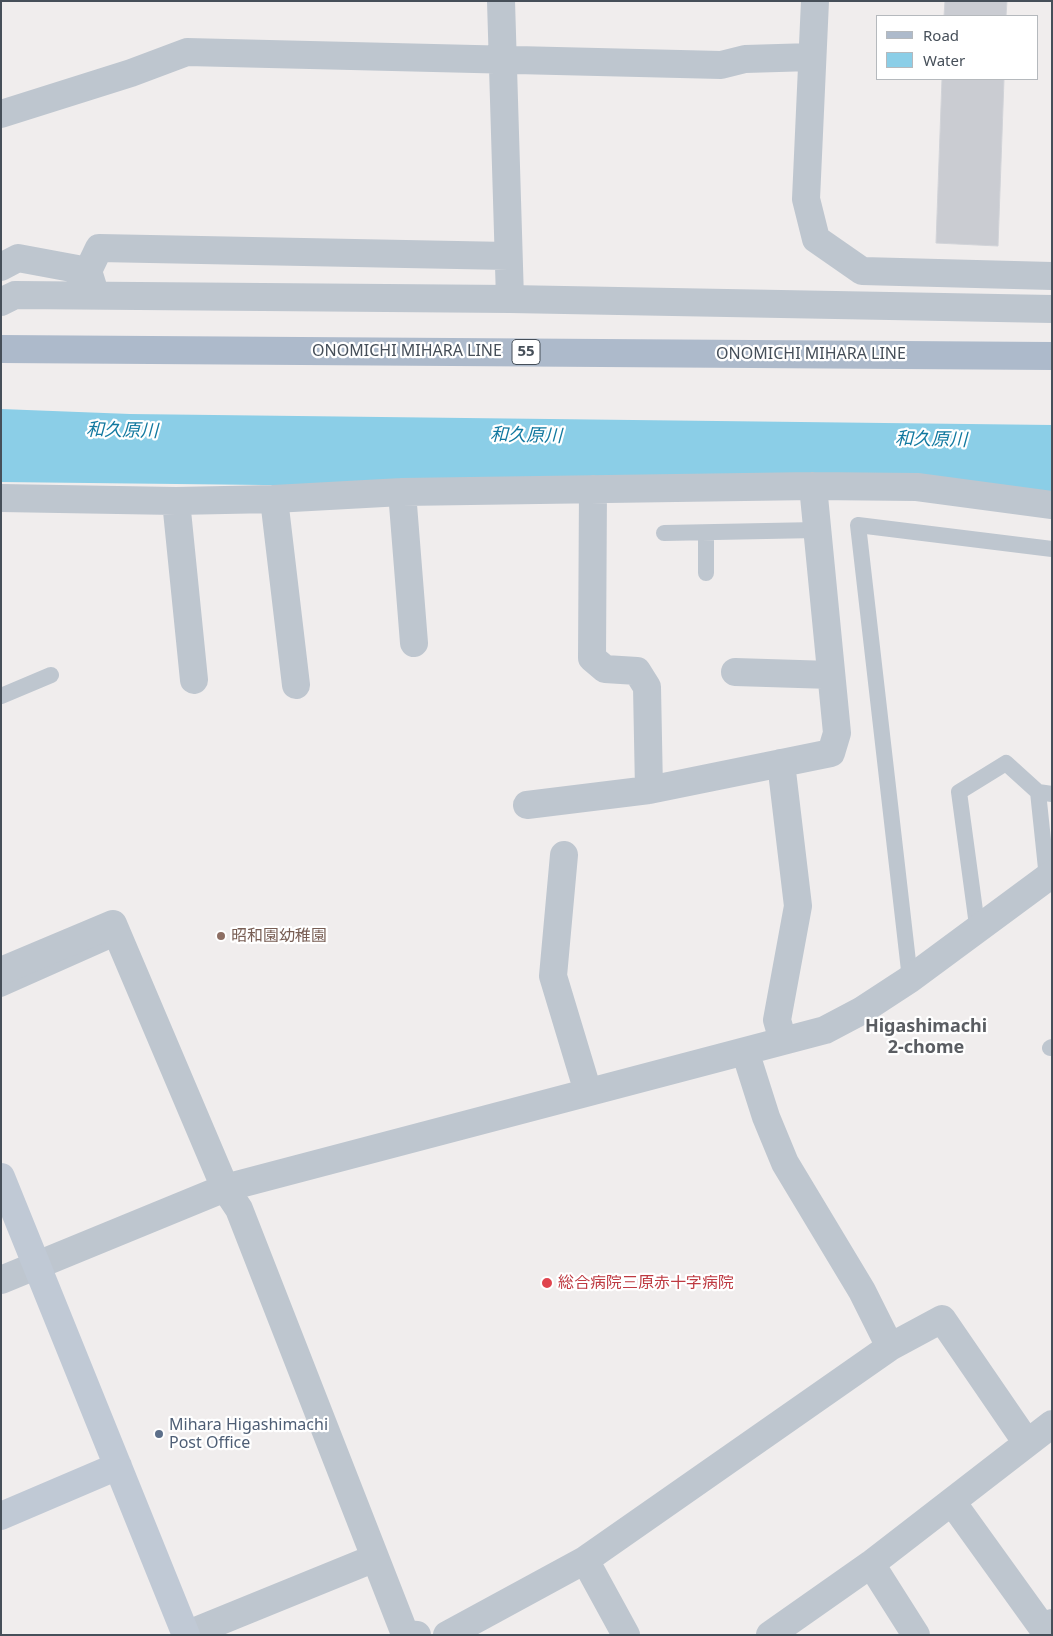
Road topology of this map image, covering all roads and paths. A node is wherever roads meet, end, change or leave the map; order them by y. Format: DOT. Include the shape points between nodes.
graph roads {
  1 [pos="501,1"];
  2 [pos="815,1"];
  3 [pos="812,57"];
  4 [pos="502,59"];
  5 [pos="1,114"];
  6 [pos="508,256"];
  7 [pos="1,267"];
  8 [pos="862,270"];
  9 [pos="1052,276"];
  10 [pos="92,284"];
  11 [pos="510,299"];
  12 [pos="1,302"];
  13 [pos="819,305"];
  14 [pos="879,306"];
  15 [pos="1052,309"];
  16 [pos="1,349"];
  17 [pos="1052,356"];
  18 [pos="813,486"];
  19 [pos="593,489"];
  20 [pos="402,492"];
  21 [pos="1,498"];
  22 [pos="274,499"];
  23 [pos="176,501"];
  24 [pos="1052,505"];
  25 [pos="817,530"];
  26 [pos="664,533"];
  27 [pos="706,533"];
  28 [pos="1052,549"];
  29 [pos="706,573"];
  30 [pos="414,643"];
  31 [pos="735,672"];
  32 [pos="51,675"];
  33 [pos="831,675"];
  34 [pos="194,680"];
  35 [pos="296,685"];
  36 [pos="1,696"];
  37 [pos="781,764"];
  38 [pos="649,790"];
  39 [pos="1045,793"];
  40 [pos="527,805"];
  41 [pos="564,855"];
  42 [pos="1049,876"];
  43 [pos="982,925"];
  44 [pos="118,938"];
  45 [pos="1,971"];
  46 [pos="910,979"];
  47 [pos="1,989"];
  48 [pos="783,1041"];
  49 [pos="745,1051"];
  50 [pos="588,1092"];
  51 [pos="1,1177"];
  52 [pos="225,1188"];
  53 [pos="37,1265"];
  54 [pos="1,1280"];
  55 [pos="890,1347"];
  56 [pos="1052,1424"];
  57 [pos="1027,1443"];
  58 [pos="118,1466"];
  59 [pos="952,1502"];
  60 [pos="1,1516"];
  61 [pos="375,1558"];
  62 [pos="585,1560"];
  63 [pos="871,1564"];
  64 [pos="1052,1623"];
  65 [pos="186,1635"];
  66 [pos="417,1635"];
  67 [pos="447,1635"];
  68 [pos="626,1635"];
  69 [pos="770,1635"];
  70 [pos="916,1635"];
  1 -- 4 [label="street"];
  2 -- 3 [label="street"];
  3 -- 4 [label="street" via="745,59 721,65"];
  3 -- 8 [label="street" via="806,199 816,239"];
  4 -- 5 [label="street" via="187,52"];
  4 -- 6 [label="street"];
  6 -- 10 [label="street" via="99,248"];
  6 -- 11 [label="street"];
  7 -- 10 [label="street" via="18,258"];
  8 -- 9 [label="street"];
  8 -- 13 [label="street"];
  8 -- 14 [label="street"];
  10 -- 11 [label="street"];
  10 -- 12 [label="street" via="15,295"];
  11 -- 13 [label="street"];
  13 -- 14 [label="street"];
  14 -- 15 [label="street"];
  16 -- 17 [label="main road, ONOMICHI MIHARA LINE / 55"];
  18 -- 19 [label="street"];
  18 -- 24 [label="street" via="916,487"];
  18 -- 25 [label="street"];
  19 -- 20 [label="street"];
  19 -- 38 [label="street" via="592,658 605,669 637,671 647,687"];
  20 -- 22 [label="street"];
  20 -- 30 [label="street"];
  21 -- 23 [label="street"];
  22 -- 23 [label="street"];
  22 -- 35 [label="street"];
  23 -- 34 [label="street"];
  25 -- 27 [label="lane"];
  25 -- 33 [label="street"];
  26 -- 27 [label="lane"];
  27 -- 29 [label="lane"];
  28 -- 46 [label="lane" via="858,525"];
  31 -- 33 [label="street"];
  32 -- 36 [label="lane"];
  33 -- 37 [label="street" via="837,733 831,753"];
  37 -- 38 [label="street"];
  37 -- 48 [label="street" via="798,906 777,1020"];
  38 -- 40 [label="street"];
  39 -- 42 [label="lane"];
  39 -- 43 [label="lane" via="1006,763 959,792 976,918"];
  41 -- 50 [label="street" via="554,976"];
  42 -- 43 [label="street"];
  43 -- 46 [label="street"];
  44 -- 45 [label="street" via="112,924"];
  44 -- 47 [label="lane"];
  44 -- 52 [label="street"];
  46 -- 48 [label="street" via="862,1011 825,1030"];
  48 -- 49 [label="street"];
  49 -- 50 [label="street"];
  49 -- 55 [label="street" via="785,1163 862,1291"];
  50 -- 52 [label="street"];
  51 -- 53 [label="street"];
  52 -- 53 [label="street"];
  52 -- 61 [label="street" via="239,1209"];
  53 -- 54 [label="street"];
  53 -- 58 [label="street"];
  55 -- 57 [label="street" via="942,1318"];
  55 -- 62 [label="street"];
  56 -- 57 [label="street"];
  57 -- 59 [label="street"];
  58 -- 60 [label="street"];
  58 -- 65 [label="street"];
  59 -- 63 [label="street"];
  59 -- 64 [label="street" via="1042,1627"];
  61 -- 65 [label="street"];
  61 -- 66 [label="street" via="405,1634"];
  62 -- 67 [label="street"];
  62 -- 68 [label="street"];
  63 -- 69 [label="street"];
  63 -- 70 [label="street"];
}
